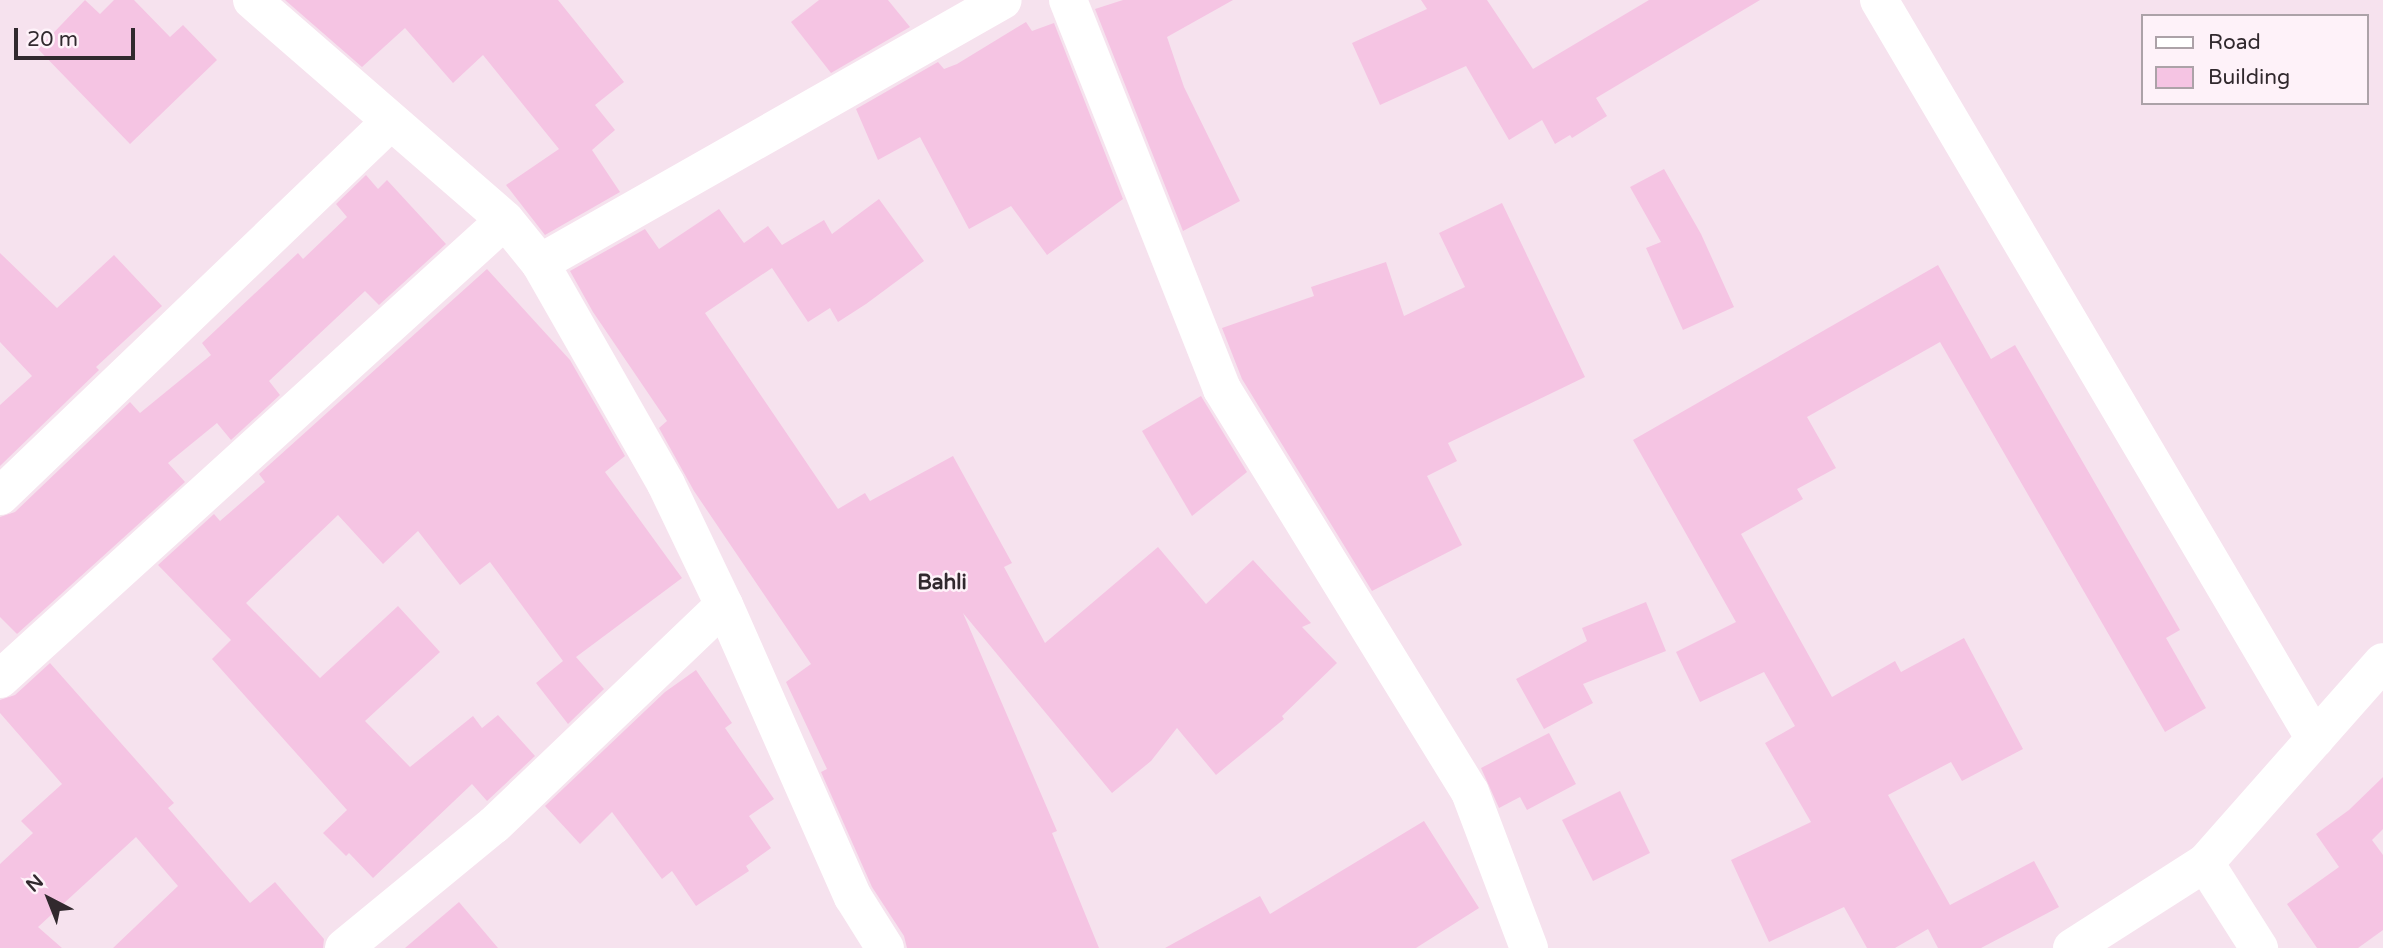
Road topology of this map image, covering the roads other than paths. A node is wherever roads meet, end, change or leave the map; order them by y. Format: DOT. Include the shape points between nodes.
graph roads {
  1 [pos="252,0"];
  2 [pos="1003,0"];
  3 [pos="1068,0"];
  4 [pos="1879,0"];
  5 [pos="390,122"];
  6 [pos="505,220"];
  7 [pos="540,263"];
  8 [pos="0,496"];
  9 [pos="724,604"];
  10 [pos="2383,662"];
  11 [pos="0,679"];
  12 [pos="2315,738"];
  13 [pos="2205,863"];
  14 [pos="344,948"];
  15 [pos="885,948"];
  16 [pos="1530,948"];
  17 [pos="2072,948"];
  18 [pos="2259,948"];
  1 -- 5 [label="street"];
  2 -- 7 [label="street"];
  3 -- 16 [label="street" via="1222,389 1470,792"];
  4 -- 12 [label="street"];
  5 -- 6 [label="street"];
  5 -- 8 [label="street"];
  6 -- 7 [label="street"];
  6 -- 11 [label="street"];
  7 -- 9 [label="street" via="666,484"];
  9 -- 14 [label="street" via="494,825"];
  9 -- 15 [label="street" via="853,897"];
  10 -- 12 [label="street"];
  12 -- 13 [label="street"];
  13 -- 17 [label="street"];
  13 -- 18 [label="street"];
}
